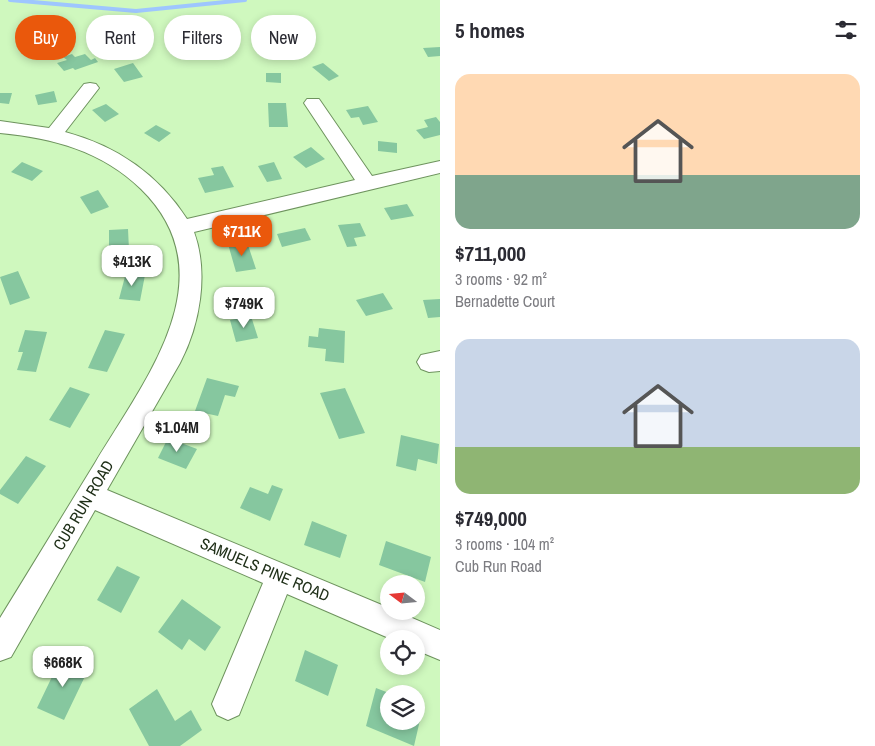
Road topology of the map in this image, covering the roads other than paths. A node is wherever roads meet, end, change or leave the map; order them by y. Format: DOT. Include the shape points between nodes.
graph roads {
  1 [pos="90,88"];
  2 [pos="314,103"];
  3 [pos="0,127"];
  4 [pos="54,134"];
  5 [pos="440,167"];
  6 [pos="368,184"];
  7 [pos="181,228"];
  8 [pos="90,495"];
  9 [pos="280,576"];
  10 [pos="440,645"];
  11 [pos="0,646"];
  12 [pos="228,704"];
  1 -- 4 [label="street"];
  2 -- 6 [label="street"];
  3 -- 4 [label="street, CUB RUN ROAD"];
  4 -- 7 [label="street, CUB RUN ROAD" via="91,146 127,166 161,197"];
  5 -- 6 [label="street"];
  6 -- 7 [label="street"];
  7 -- 8 [label="street, CUB RUN ROAD" via="187,244 190,270 183,326 172,356"];
  8 -- 9 [label="street, SAMUELS PINE ROAD"];
  8 -- 11 [label="street, CUB RUN ROAD"];
  9 -- 10 [label="street, SAMUELS PINE ROAD"];
  9 -- 12 [label="street"];
}
